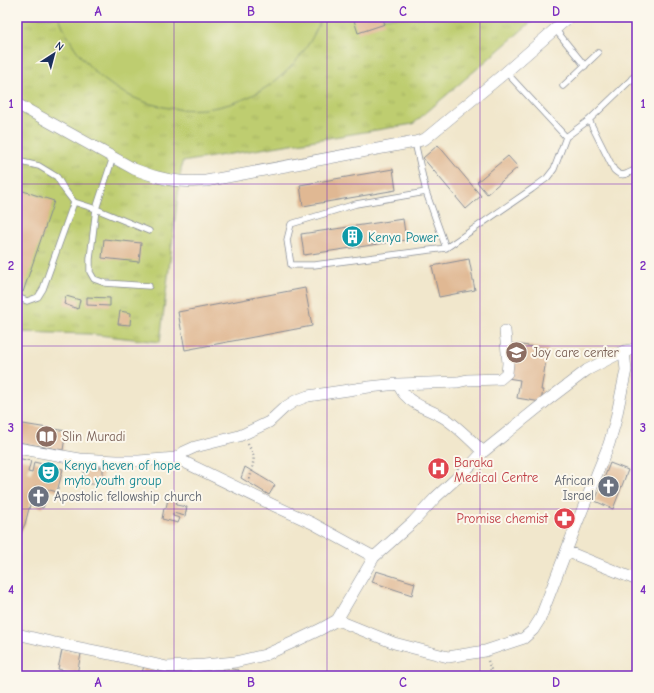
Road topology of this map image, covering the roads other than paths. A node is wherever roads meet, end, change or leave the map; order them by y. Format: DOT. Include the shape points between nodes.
graph roads {
  1 [pos="569,17"];
  2 [pos="555,29"];
  3 [pos="598,53"];
  4 [pos="585,66"];
  5 [pos="506,72"];
  6 [pos="635,76"];
  7 [pos="637,84"];
  8 [pos="563,86"];
  9 [pos="17,104"];
  10 [pos="589,120"];
  11 [pos="566,137"];
  12 [pos="416,142"];
  13 [pos="113,157"];
  14 [pos="17,161"];
  15 [pos="637,169"];
  16 [pos="426,192"];
  17 [pos="74,202"];
  18 [pos="96,209"];
  19 [pos="149,231"];
  20 [pos="446,248"];
  21 [pos="149,286"];
  22 [pos="17,297"];
  23 [pos="505,331"];
  24 [pos="637,349"];
  25 [pos="624,351"];
  26 [pos="398,384"];
  27 [pos="17,448"];
  28 [pos="483,452"];
  29 [pos="176,458"];
  30 [pos="566,551"];
  31 [pos="374,557"];
  32 [pos="637,580"];
  33 [pos="337,620"];
  34 [pos="17,634"];
  1 -- 2 [label="street"];
  2 -- 4 [label="lane"];
  2 -- 5 [label="street"];
  3 -- 4 [label="lane"];
  4 -- 8 [label="lane"];
  5 -- 11 [label="lane"];
  5 -- 12 [label="street" via="426,139"];
  6 -- 7 [label="lane"];
  6 -- 10 [label="lane"];
  9 -- 13 [label="street"];
  10 -- 11 [label="lane"];
  10 -- 15 [label="lane" via="614,170 623,176"];
  11 -- 20 [label="lane" via="554,169 547,178"];
  12 -- 13 [label="street" via="206,181 182,182 153,176"];
  12 -- 16 [label="lane"];
  13 -- 18 [label="lane"];
  14 -- 17 [label="lane" via="39,166 57,177"];
  16 -- 20 [label="lane"];
  16 -- 20 [label="lane" via="356,204 291,224 287,240 291,265 314,265"];
  17 -- 18 [label="lane"];
  17 -- 22 [label="lane" via="43,289 38,297 27,301"];
  18 -- 19 [label="lane"];
  18 -- 21 [label="lane" via="90,258 90,272 94,279 105,283"];
  23 -- 26 [label="street" via="507,373 500,379"];
  24 -- 25 [label="street"];
  25 -- 28 [label="street" via="587,370"];
  25 -- 30 [label="street" via="626,370 615,423"];
  26 -- 28 [label="street" via="411,401 445,419"];
  26 -- 29 [label="street" via="308,396 284,408 269,422 239,436 195,447"];
  27 -- 29 [label="street" via="95,460"];
  28 -- 31 [label="street"];
  29 -- 31 [label="street" via="312,523"];
  30 -- 32 [label="street"];
  30 -- 33 [label="street" via="540,619 533,630 524,638 485,651 448,657 394,643"];
  31 -- 33 [label="street"];
  33 -- 34 [label="street" via="265,655 235,662 166,667"];
}
